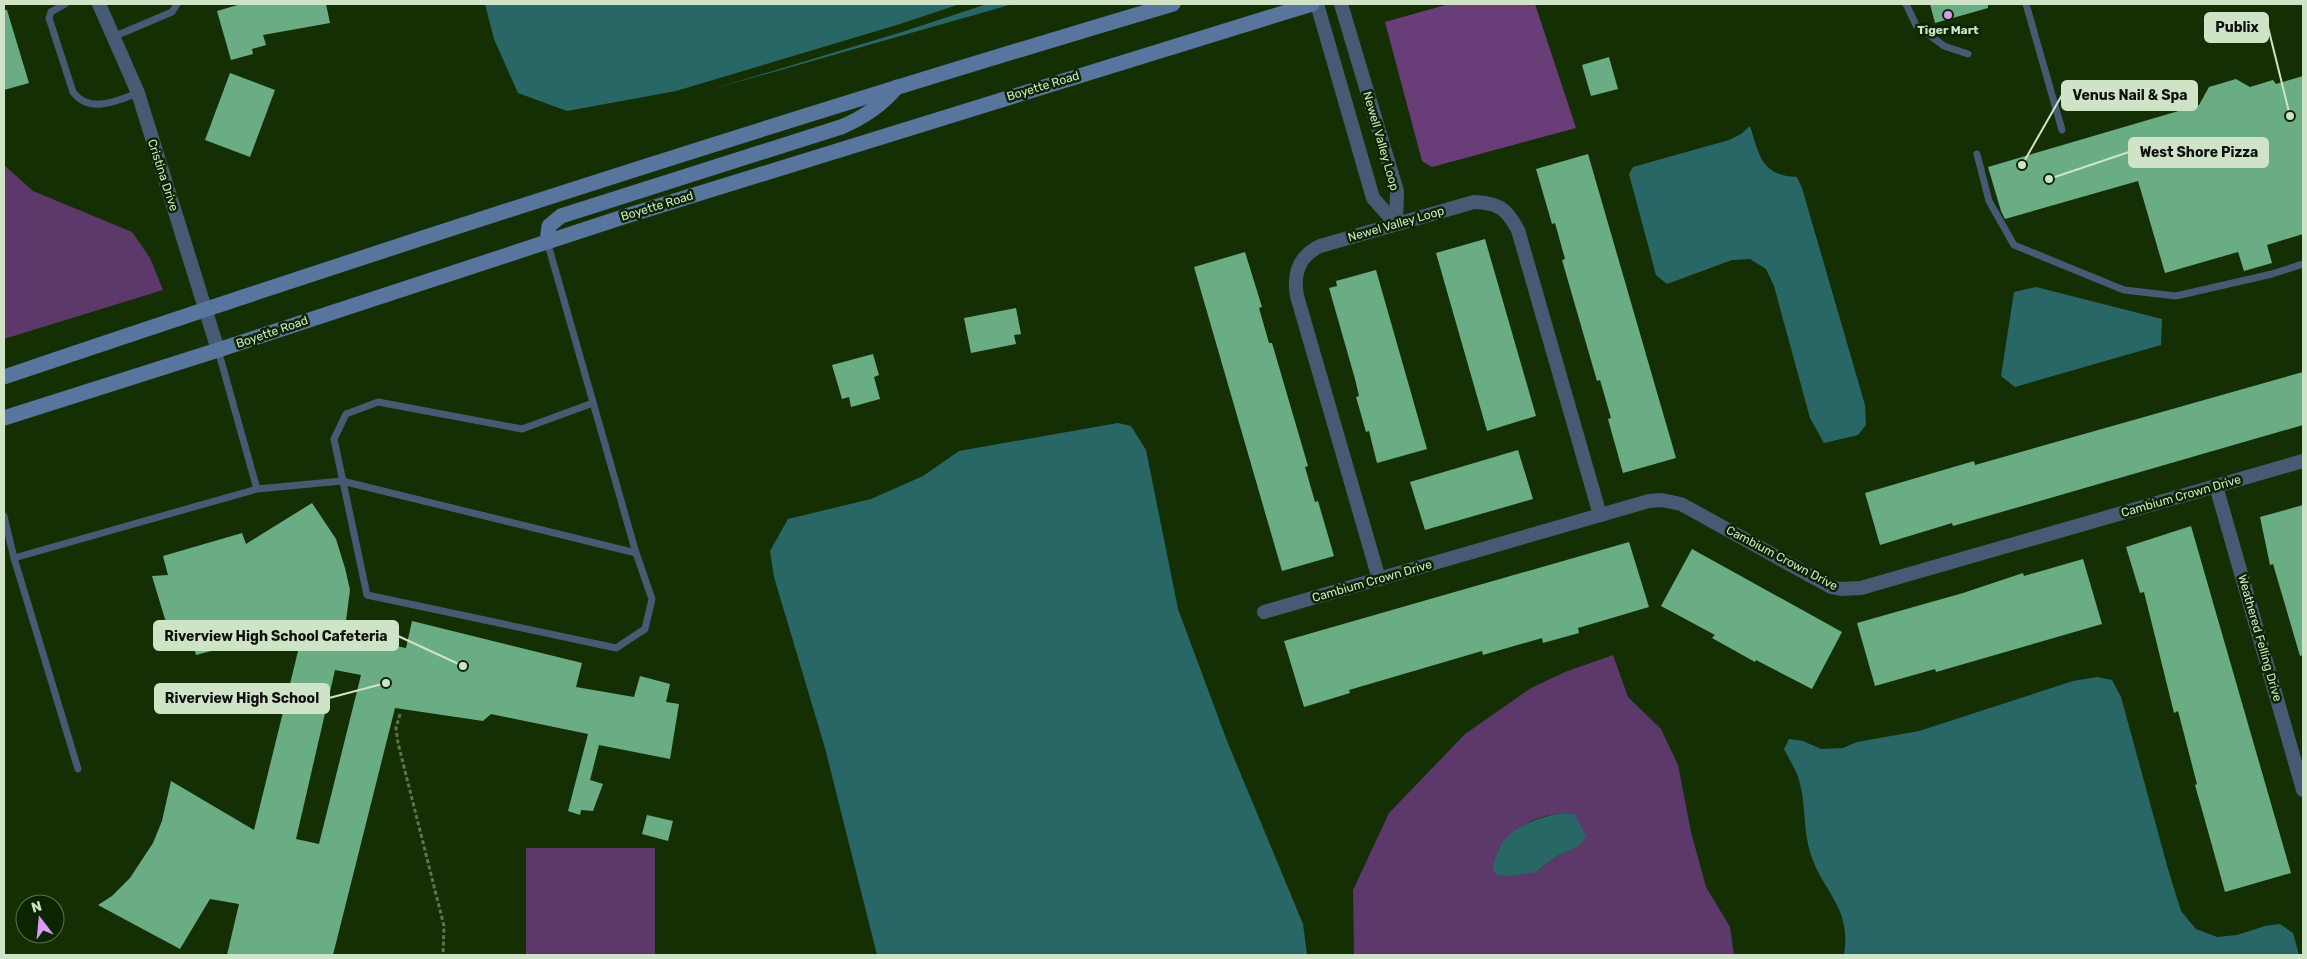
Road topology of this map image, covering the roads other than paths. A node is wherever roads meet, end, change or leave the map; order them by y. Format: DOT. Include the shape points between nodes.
graph roads {
  1 [pos="65,4"];
  2 [pos="99,4"];
  3 [pos="178,4"];
  4 [pos="1173,4"];
  5 [pos="1312,4"];
  6 [pos="1317,4"];
  7 [pos="1341,4"];
  8 [pos="1906,4"];
  9 [pos="2026,4"];
  10 [pos="114,37"];
  11 [pos="1968,54"];
  12 [pos="898,86"];
  13 [pos="138,93"];
  14 [pos="2062,130"];
  15 [pos="1977,154"];
  16 [pos="1396,224"];
  17 [pos="547,241"];
  18 [pos="2303,264"];
  19 [pos="206,309"];
  20 [pos="218,350"];
  21 [pos="4,377"];
  22 [pos="593,403"];
  23 [pos="4,418"];
  24 [pos="2303,461"];
  25 [pos="342,481"];
  26 [pos="2216,486"];
  27 [pos="257,489"];
  28 [pos="1600,515"];
  29 [pos="4,516"];
  30 [pos="636,553"];
  31 [pos="14,558"];
  32 [pos="1379,579"];
  33 [pos="1264,612"];
  34 [pos="78,769"];
  35 [pos="2303,790"];
  1 -- 13 [label="lane" via="51,12 49,18 78,98 91,105 110,103"];
  2 -- 10 [label="street, Cristina Drive"];
  3 -- 10 [label="lane" via="172,12"];
  4 -- 12 [label="main road"];
  5 -- 17 [label="main road, Boyette Road"];
  6 -- 16 [label="street, Newell Valley Loop" via="1373,198"];
  7 -- 16 [label="street, Newell Valley Loop" via="1397,191"];
  8 -- 11 [label="lane" via="1916,25 1944,46"];
  9 -- 14 [label="lane"];
  10 -- 13 [label="street, Cristina Drive"];
  12 -- 17 [label="main road" via="883,103 859,120 841,127 561,216 549,226"];
  12 -- 19 [label="main road"];
  13 -- 19 [label="street, Cristina Drive"];
  15 -- 18 [label="lane" via="1989,201 2014,245 2124,290 2176,296"];
  16 -- 28 [label="street, Newel Valley Loop" via="1474,202 1488,202 1511,216 1518,230"];
  16 -- 32 [label="street, Newel Valley Loop" via="1310,250 1302,258 1294,282"];
  17 -- 20 [label="main road, Boyette Road"];
  17 -- 22 [label="lane"];
  19 -- 20 [label="street, Cristina Drive"];
  19 -- 21 [label="main road"];
  20 -- 23 [label="main road, Boyette Road"];
  20 -- 27 [label="lane"];
  22 -- 25 [label="lane" via="522,429 378,402 346,414 334,439"];
  22 -- 30 [label="lane"];
  24 -- 26 [label="street, Cambium Crown Drive"];
  25 -- 27 [label="lane"];
  25 -- 30 [label="lane"];
  25 -- 30 [label="lane" via="367,595 616,648 645,629 652,599"];
  26 -- 28 [label="street, Cambium Crown Drive" via="1850,590 1832,587 1672,500 1650,501"];
  26 -- 35 [label="street, Weathered Felling Drive"];
  27 -- 31 [label="lane"];
  28 -- 32 [label="street, Cambium Crown Drive"];
  29 -- 31 [label="lane"];
  31 -- 34 [label="lane"];
  32 -- 33 [label="street, Cambium Crown Drive"];
}
